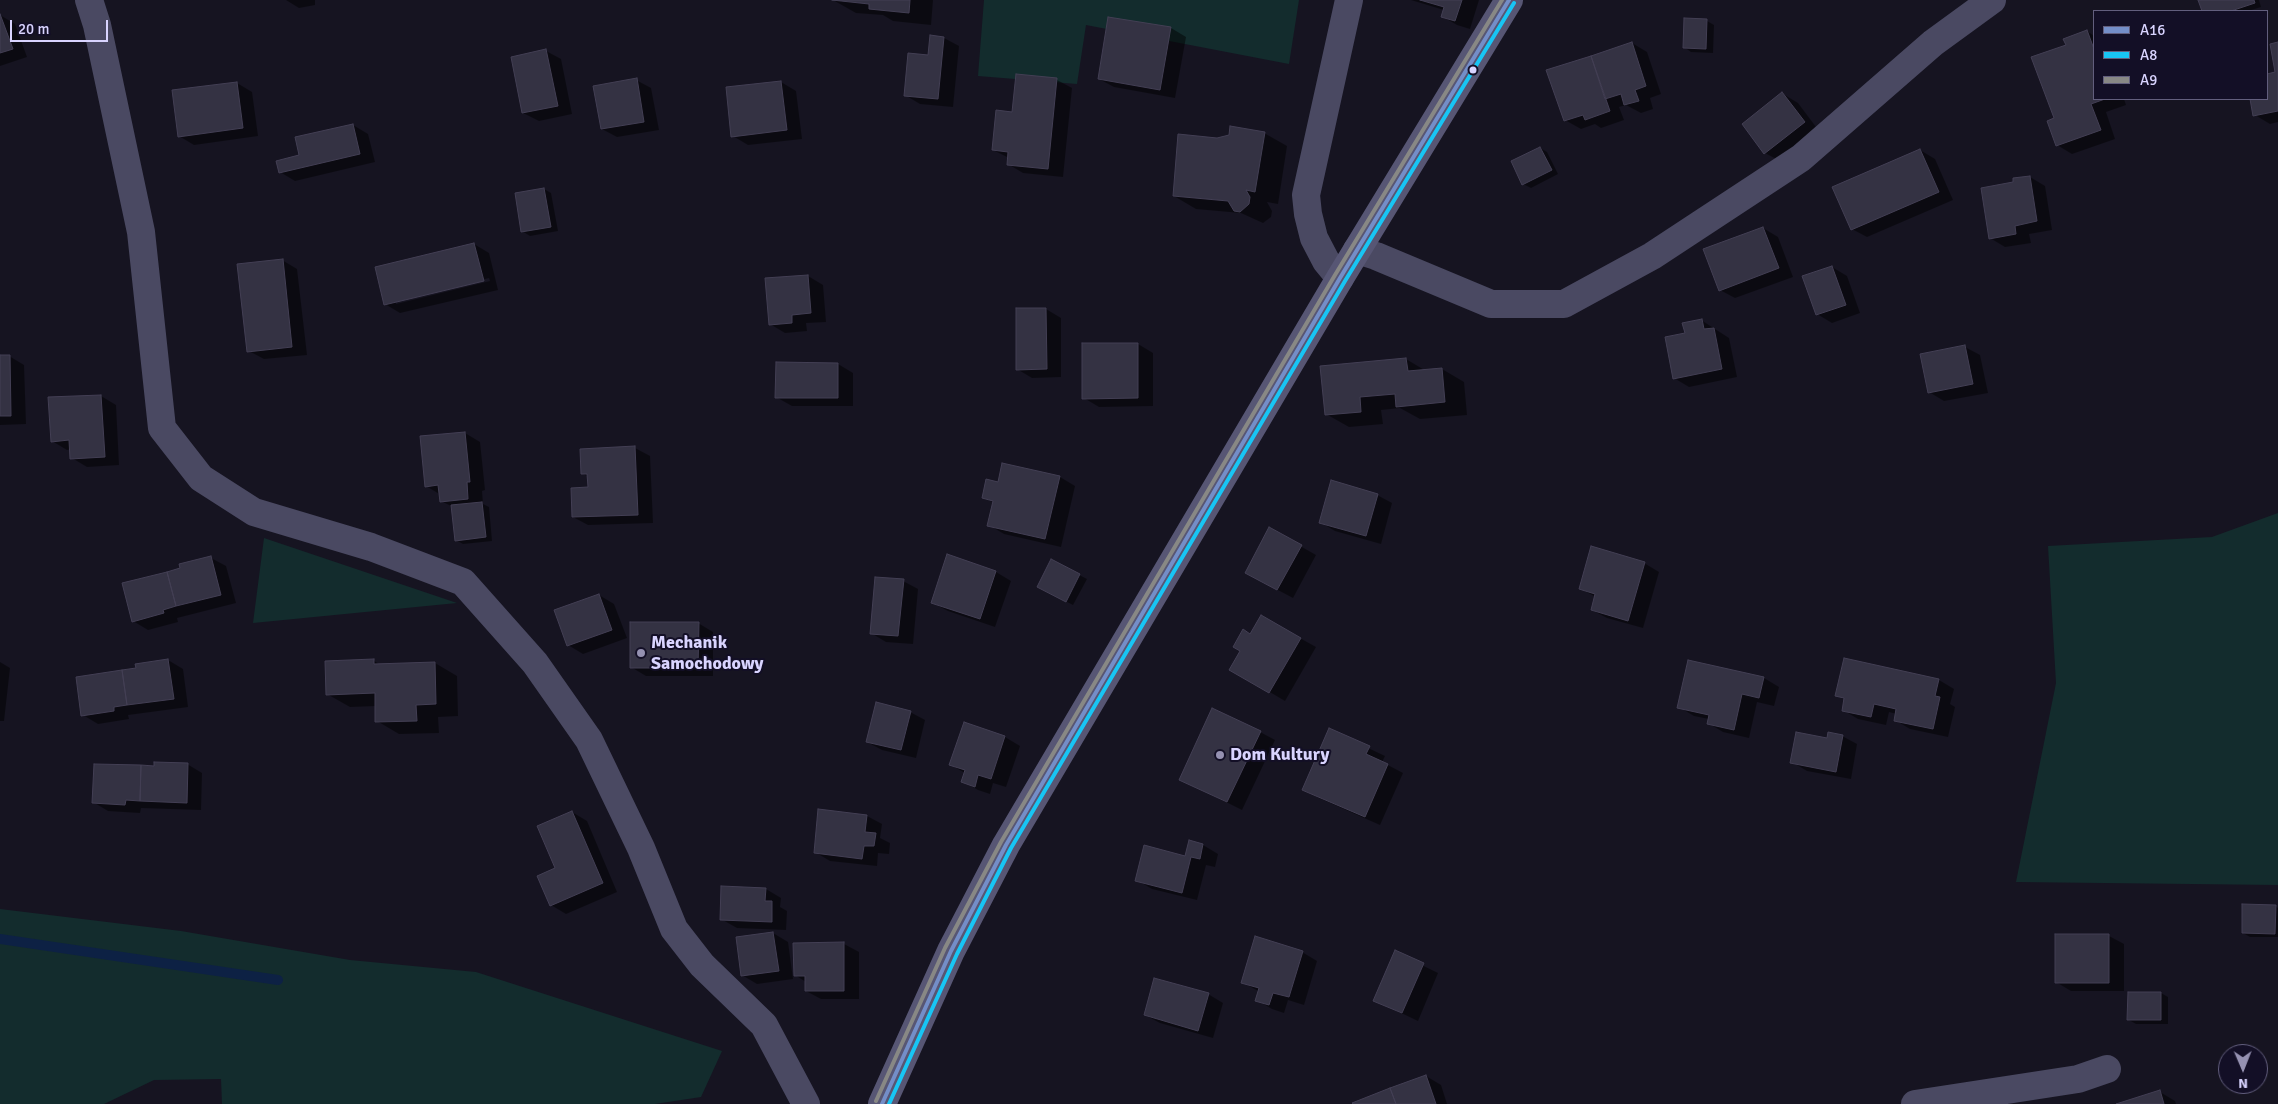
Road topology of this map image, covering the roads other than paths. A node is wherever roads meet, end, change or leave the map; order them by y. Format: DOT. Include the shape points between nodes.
graph roads {
  1 [pos="89,0"];
  2 [pos="1349,0"];
  3 [pos="1509,0"];
  4 [pos="1992,0"];
  5 [pos="1357,250"];
  6 [pos="1340,278"];
  7 [pos="2107,1069"];
  8 [pos="806,1104"];
  9 [pos="882,1104"];
  10 [pos="1915,1104"];
  1 -- 8 [label="street" via="141,232 162,428 201,478 254,512 370,547 462,582 535,664 589,740 641,848 674,929 702,965 764,1025"];
  2 -- 6 [label="street" via="1306,195 1314,238"];
  3 -- 5 [label="main road"];
  4 -- 5 [label="street" via="1933,43 1801,158 1652,256 1564,304 1491,304"];
  5 -- 6 [label="main road"];
  6 -- 9 [label="main road" via="1006,845 951,951"];
  7 -- 10 [label="street" via="2078,1079"];
}
